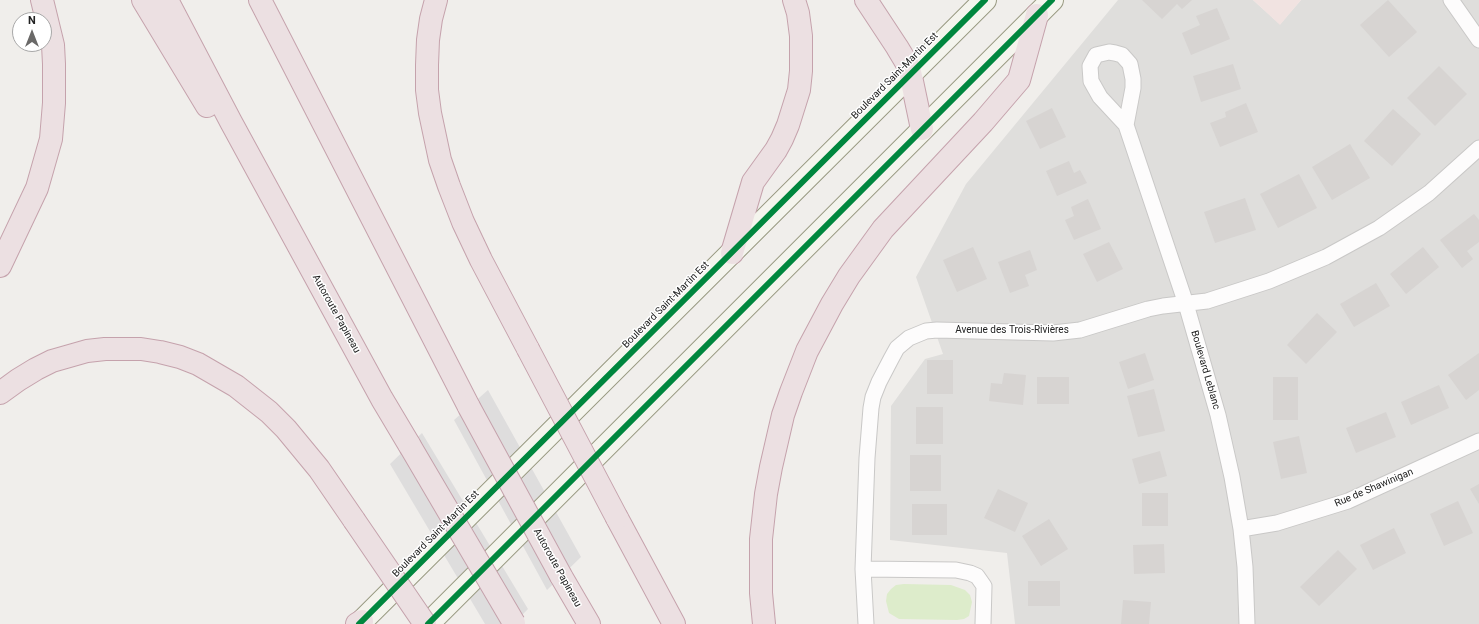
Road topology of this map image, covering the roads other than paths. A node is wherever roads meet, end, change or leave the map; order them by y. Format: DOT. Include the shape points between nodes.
graph roads {
  1 [pos="42,0"];
  2 [pos="143,0"];
  3 [pos="167,0"];
  4 [pos="260,0"];
  5 [pos="436,0"];
  6 [pos="794,0"];
  7 [pos="866,0"];
  8 [pos="985,0"];
  9 [pos="1451,0"];
  10 [pos="1045,7"];
  11 [pos="1479,40"];
  12 [pos="911,74"];
  13 [pos="1126,125"];
  14 [pos="922,129"];
  15 [pos="1479,148"];
  16 [pos="732,253"];
  17 [pos="0,266"];
  18 [pos="1186,304"];
  19 [pos="0,393"];
  20 [pos="382,399"];
  21 [pos="1479,441"];
  22 [pos="1241,529"];
  23 [pos="864,569"];
  24 [pos="359,623"];
  25 [pos="514,623"];
  26 [pos="426,624"];
  27 [pos="589,624"];
  28 [pos="674,624"];
  29 [pos="764,624"];
  30 [pos="866,624"];
  31 [pos="983,624"];
  32 [pos="1247,624"];
  1 -- 17 [label="highway" via="53,45 54,103 51,139 37,188"];
  2 -- 20 [label="highway"];
  3 -- 20 [label="highway, Autoroute Papineau"];
  4 -- 27 [label="highway, Autoroute Papineau, bridge" via="469,407"];
  5 -- 28 [label="highway, bridge" via="428,40 427,84 440,160 449,186 481,260"];
  6 -- 16 [label="highway" via="801,36 799,90 782,139 753,182"];
  7 -- 12 [label="highway" via="898,47"];
  8 -- 12 [label="main road, Boulevard Saint-Martin Est"];
  9 -- 11 [label="street"];
  10 -- 14 [label="main road"];
  10 -- 29 [label="highway" via="1019,80 879,234 849,276 807,350 783,415 766,494 761,539"];
  12 -- 14 [label="highway"];
  12 -- 16 [label="main road, Boulevard Saint-Martin Est"];
  13 -- 18 [label="street, Boulevard Leblanc"];
  14 -- 26 [label="main road"];
  15 -- 18 [label="street, Avenue des Trois-Rivières" via="1429,193 1354,243 1270,281 1207,301"];
  16 -- 24 [label="main road, Boulevard Saint-Martin Est"];
  18 -- 22 [label="street, Boulevard Leblanc" via="1218,415"];
  18 -- 23 [label="street, Avenue des Trois-Rivières" via="1148,309 1067,332 937,330 926,331 909,338 891,359 873,397 867,458"];
  19 -- 26 [label="highway, bridge" via="52,361 105,348 141,349 180,357 226,379 252,397 286,429 319,470"];
  20 -- 25 [label="highway, Autoroute Papineau, bridge"];
  21 -- 22 [label="street, Rue de Shawinigan" via="1348,501 1277,522"];
  22 -- 32 [label="street, Boulevard Leblanc"];
  23 -- 30 [label="street, Avenue des Trois-Rivières"];
  23 -- 31 [label="street" via="956,570 977,576 984,586"];
}
